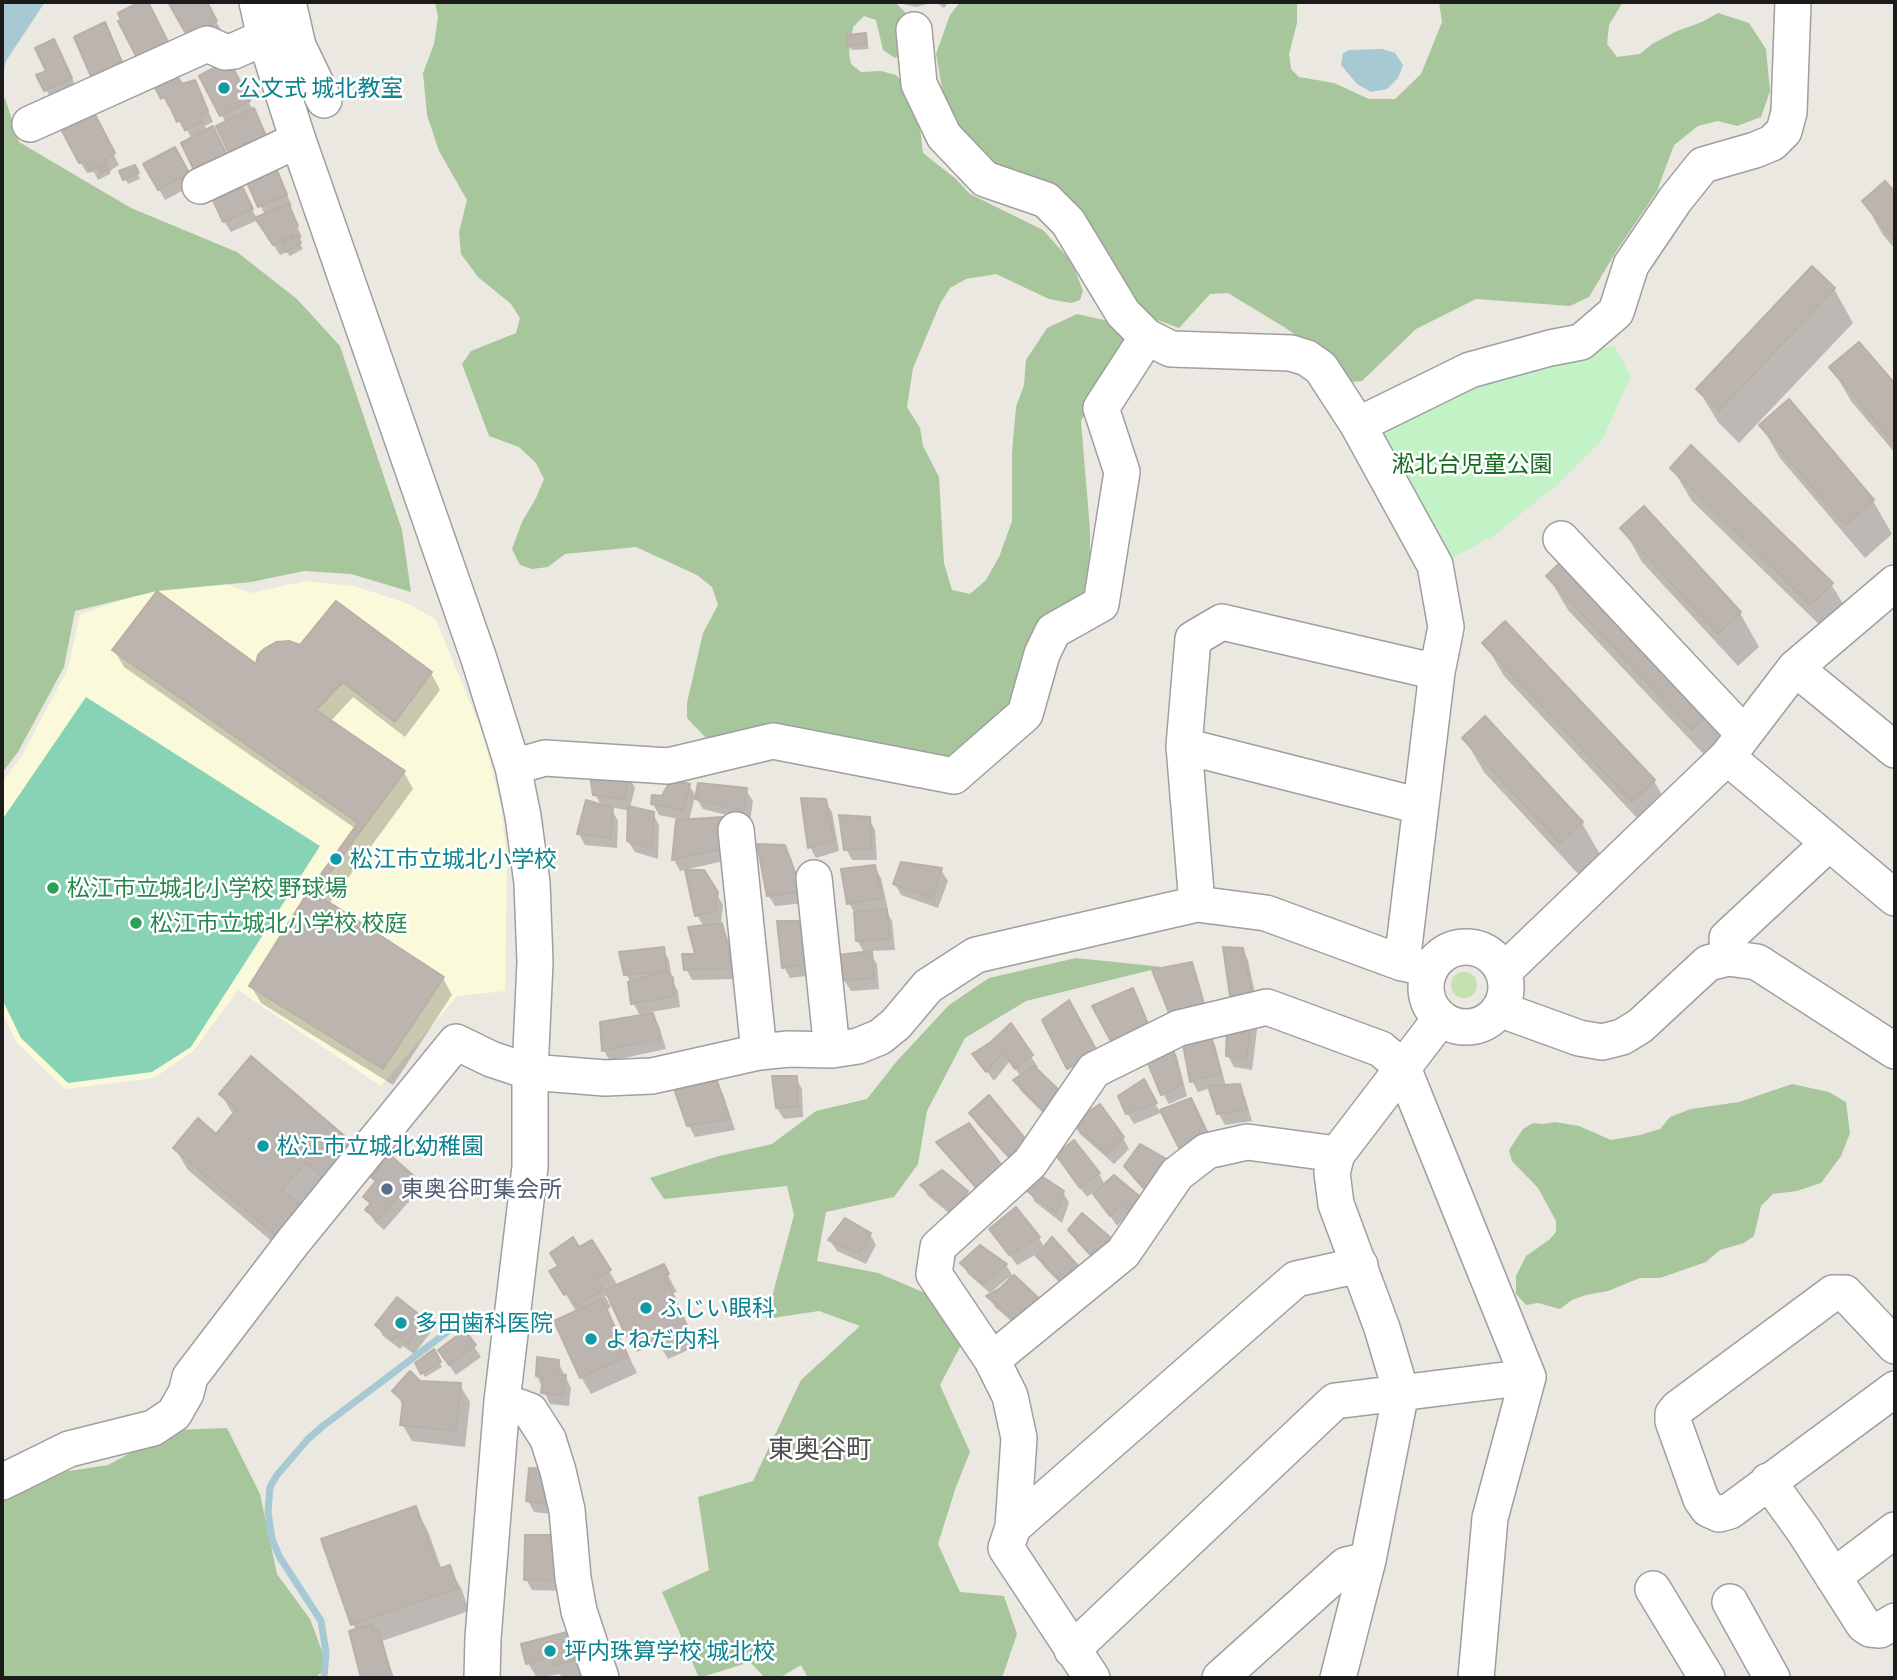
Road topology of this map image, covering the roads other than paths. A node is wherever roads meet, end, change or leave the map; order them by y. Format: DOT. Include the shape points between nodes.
graph roads {
  1 [pos="257,2"];
  2 [pos="288,2"];
  3 [pos="1793,2"];
  4 [pos="914,30"];
  5 [pos="265,37"];
  6 [pos="324,100"];
  7 [pos="30,124"];
  8 [pos="298,140"];
  9 [pos="200,186"];
  10 [pos="1147,337"];
  11 [pos="1358,425"];
  12 [pos="1561,539"];
  13 [pos="1892,590"];
  14 [pos="1795,668"];
  15 [pos="1437,672"];
  16 [pos="1184,746"];
  17 [pos="1735,746"];
  18 [pos="1895,750"];
  19 [pos="513,767"];
  20 [pos="1420,806"];
  21 [pos="736,830"];
  22 [pos="1829,843"];
  23 [pos="814,878"];
  24 [pos="1895,898"];
  25 [pos="1198,905"];
  26 [pos="1728,958"];
  27 [pos="1416,966"];
  28 [pos="1503,972"];
  29 [pos="1499,1009"];
  30 [pos="1441,1018"];
  31 [pos="832,1051"];
  32 [pos="1895,1051"];
  33 [pos="759,1052"];
  34 [pos="1403,1068"];
  35 [pos="530,1072"];
  36 [pos="1337,1154"];
  37 [pos="1360,1265"];
  38 [pos="1895,1346"];
  39 [pos="992,1360"];
  40 [pos="1528,1377"];
  41 [pos="1895,1389"];
  42 [pos="1401,1392"];
  43 [pos="502,1401"];
  44 [pos="1768,1481"];
  45 [pos="2,1482"];
  46 [pos="1013,1527"];
  47 [pos="1895,1530"];
  48 [pos="1368,1560"];
  49 [pos="1833,1577"];
  50 [pos="1653,1589"];
  51 [pos="1730,1602"];
  52 [pos="1895,1621"];
  53 [pos="1072,1650"];
  54 [pos="482,1678"];
  55 [pos="601,1678"];
  56 [pos="1092,1678"];
  57 [pos="1220,1678"];
  58 [pos="1338,1678"];
  59 [pos="1476,1678"];
  60 [pos="1707,1678"];
  61 [pos="1772,1678"];
  1 -- 5 [label="street"];
  2 -- 6 [label="street" via="298,46"];
  3 -- 11 [label="street" via="1789,112 1784,131 1772,143 1703,165 1631,265 1616,312 1581,342 1470,370"];
  4 -- 10 [label="street" via="919,84 944,136 985,179 1046,200 1068,222 1123,313"];
  5 -- 7 [label="street" via="234,51 207,44"];
  5 -- 8 [label="street"];
  8 -- 9 [label="street"];
  8 -- 19 [label="street" via="436,529"];
  10 -- 11 [label="street" via="1171,349 1292,353 1307,358 1326,375"];
  10 -- 19 [label="street" via="1101,408 1122,472 1101,604 1053,631 1025,714 954,776 773,741 668,766 544,758"];
  11 -- 15 [label="street" via="1435,565 1446,627"];
  12 -- 17 [label="street"];
  13 -- 14 [label="street"];
  14 -- 17 [label="street"];
  14 -- 18 [label="street"];
  15 -- 16 [label="street" via="1222,622 1194,639"];
  15 -- 20 [label="street"];
  16 -- 20 [label="street"];
  16 -- 25 [label="street"];
  17 -- 22 [label="street"];
  17 -- 28 [label="street"];
  19 -- 35 [label="street" via="532,883 535,962"];
  20 -- 27 [label="street"];
  21 -- 33 [label="street"];
  22 -- 24 [label="street"];
  22 -- 26 [label="street" via="1727,938"];
  23 -- 31 [label="street"];
  25 -- 27 [label="street" via="1266,913"];
  25 -- 31 [label="street" via="976,955 928,986 880,1037"];
  26 -- 29 [label="street" via="1708,963 1640,1026 1602,1042 1578,1038"];
  26 -- 32 [label="street" via="1757,962"];
  27 -- 28 [label="street" via="1448,951 1474,947 1496,960"];
  27 -- 30 [label="street" via="1426,982 1432,1008"];
  28 -- 29 [label="street" via="1505,997"];
  29 -- 30 [label="street" via="1478,1025 1465,1027"];
  30 -- 34 [label="street"];
  31 -- 33 [label="street"];
  33 -- 35 [label="street" via="652,1076 605,1078"];
  34 -- 36 [label="street"];
  34 -- 39 [label="street" via="1381,1049 1267,1007 1179,1028 1094,1070 1030,1163 938,1247 934,1274"];
  34 -- 40 [label="street"];
  35 -- 43 [label="street" via="530,1167"];
  35 -- 45 [label="street" via="456,1042 221,1335 190,1377 174,1414 153,1428 69,1449"];
  36 -- 37 [label="street" via="1332,1173 1336,1204"];
  36 -- 39 [label="street" via="1247,1142 1207,1151 1177,1174 1123,1253"];
  37 -- 42 [label="street"];
  37 -- 46 [label="street" via="1296,1279"];
  38 -- 44 [label="street" via="1845,1293 1833,1293 1678,1408 1673,1421 1709,1509 1719,1514 1730,1511"];
  39 -- 46 [label="street" via="1010,1396 1019,1438"];
  40 -- 42 [label="street"];
  40 -- 59 [label="street" via="1490,1518"];
  41 -- 44 [label="street"];
  42 -- 48 [label="street"];
  42 -- 53 [label="street" via="1335,1401"];
  43 -- 54 [label="street"];
  43 -- 55 [label="street" via="530,1411 548,1440 566,1510 579,1611"];
  44 -- 49 [label="street"];
  46 -- 53 [label="street" via="1006,1548"];
  47 -- 49 [label="street"];
  48 -- 57 [label="street" via="1346,1565"];
  48 -- 58 [label="street"];
  49 -- 52 [label="street" via="1864,1625 1880,1630"];
  50 -- 60 [label="street"];
  51 -- 61 [label="street"];
  53 -- 56 [label="street"];
}
